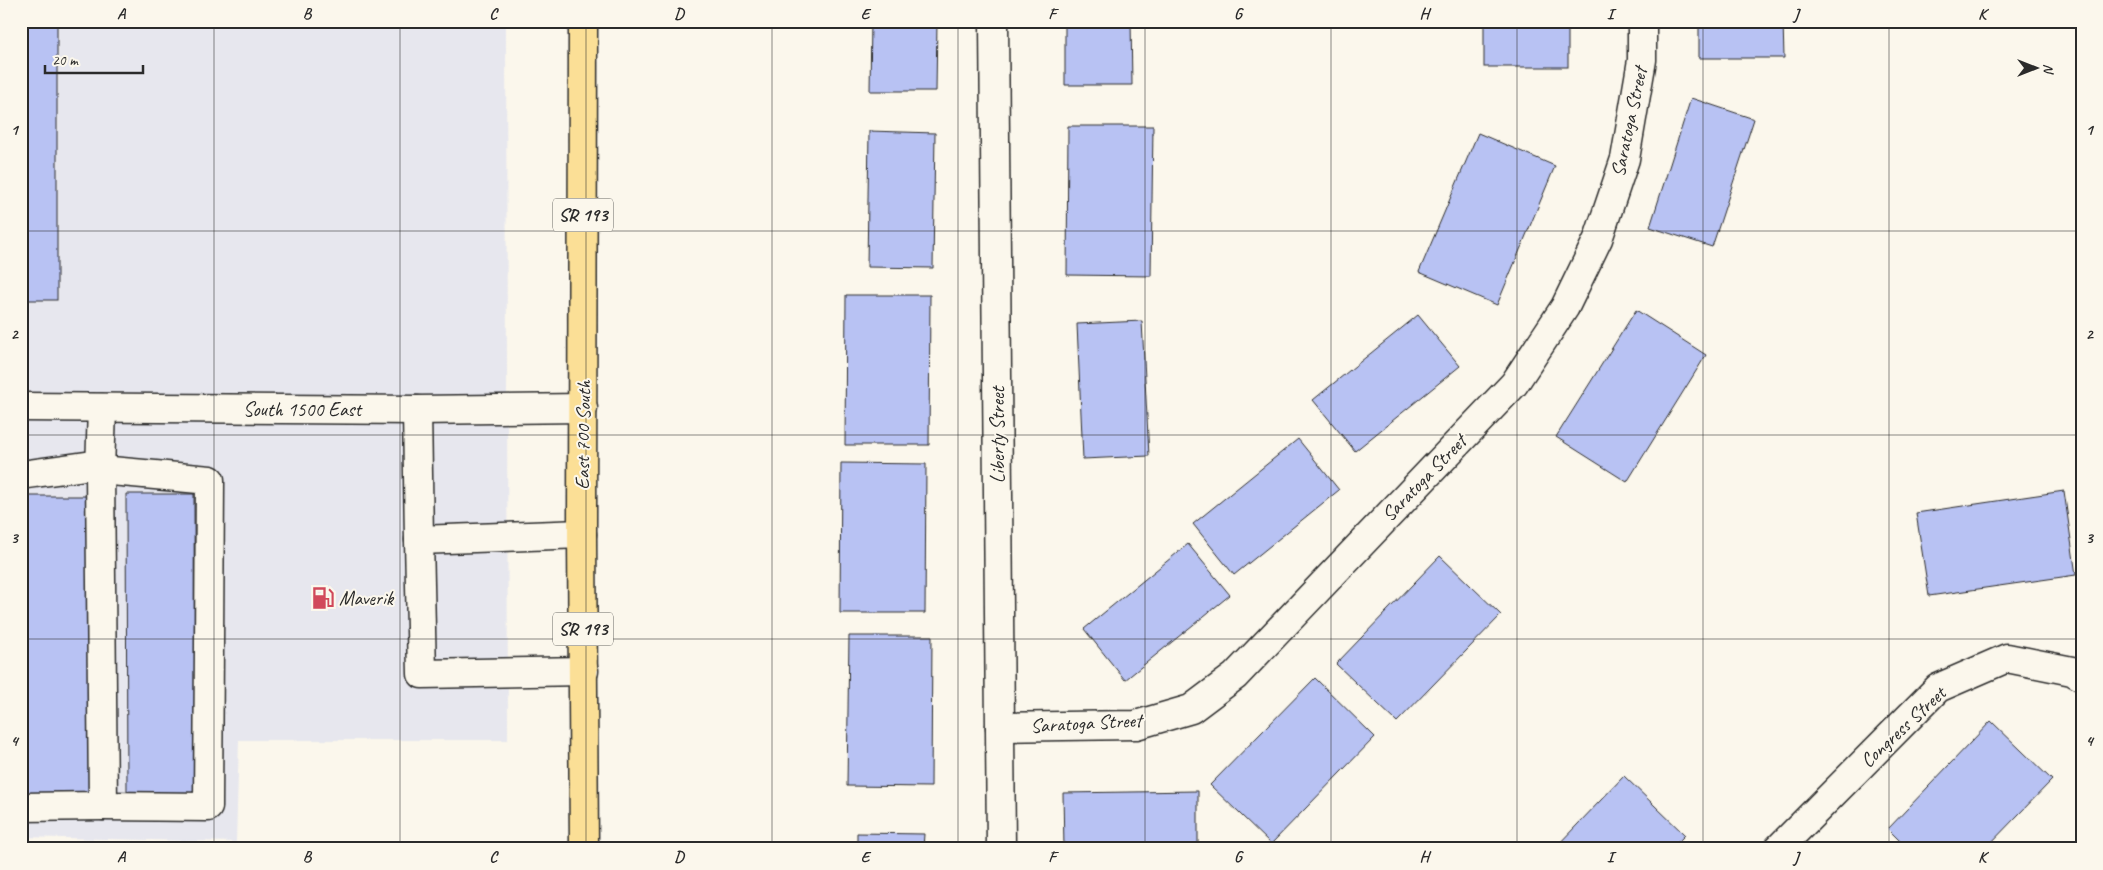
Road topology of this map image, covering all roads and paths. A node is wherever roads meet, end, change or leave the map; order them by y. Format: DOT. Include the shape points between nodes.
graph roads {
  1 [pos="583,21"];
  2 [pos="994,21"];
  3 [pos="1642,21"];
  4 [pos="21,407"];
  5 [pos="102,408"];
  6 [pos="584,408"];
  7 [pos="418,410"];
  8 [pos="100,467"];
  9 [pos="21,475"];
  10 [pos="582,534"];
  11 [pos="418,540"];
  12 [pos="584,671"];
  13 [pos="2082,677"];
  14 [pos="1000,727"];
  15 [pos="103,806"];
  16 [pos="21,807"];
  17 [pos="584,849"];
  18 [pos="1001,849"];
  19 [pos="1778,849"];
  1 -- 6 [label="main road, East 700 South / SR 193"];
  2 -- 14 [label="street, Liberty Street"];
  3 -- 14 [label="street, Saratoga Street" via="1642,60 1625,159 1598,239 1565,307 1514,384 1235,676 1191,709 1136,724"];
  4 -- 5 [label="street, South 1500 East"];
  5 -- 7 [label="street, South 1500 East"];
  5 -- 8 [label="street"];
  6 -- 7 [label="street, South 1500 East"];
  6 -- 10 [label="main road, East 700 South / SR 193"];
  7 -- 11 [label="street"];
  8 -- 9 [label="street"];
  8 -- 15 [label="street"];
  8 -- 15 [label="street" via="210,480 208,807"];
  10 -- 11 [label="street"];
  10 -- 12 [label="main road, East 700 South / SR 193"];
  11 -- 12 [label="street" via="422,674"];
  12 -- 17 [label="main road, East 700 South / SR 193"];
  13 -- 19 [label="street, Congress Street" via="2072,671 2007,658 1938,688"];
  14 -- 18 [label="street, Liberty Street"];
  15 -- 16 [label="street"];
}
